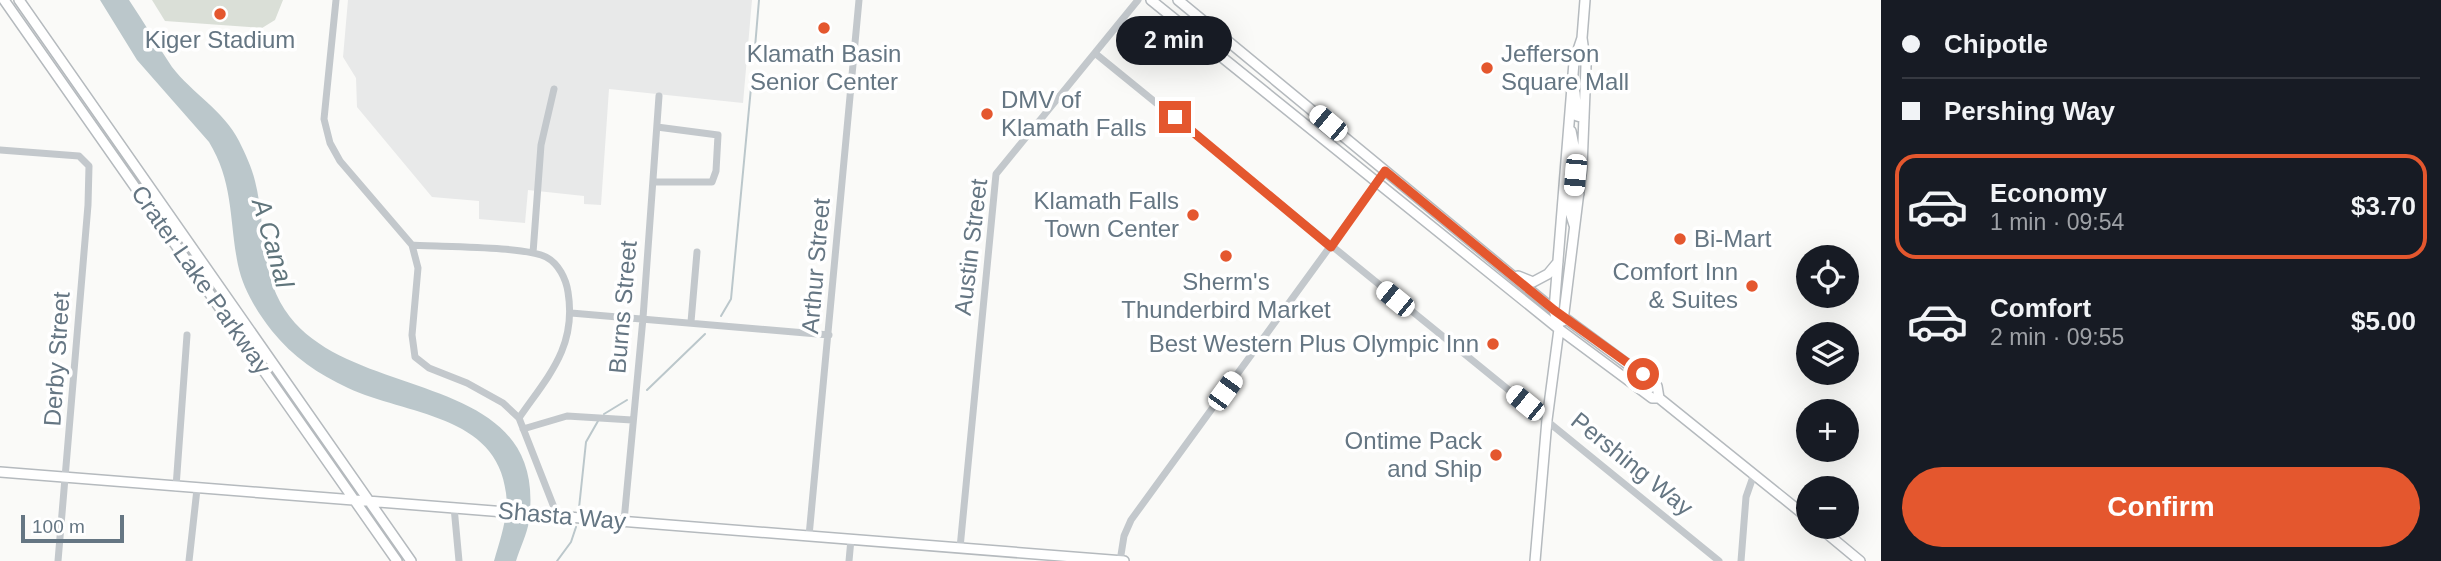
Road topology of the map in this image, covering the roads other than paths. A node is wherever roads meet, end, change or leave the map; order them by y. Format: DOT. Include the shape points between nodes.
graph roads {
  1 [pos="4,0"];
  2 [pos="19,0"];
  3 [pos="336,0"];
  4 [pos="859,0"];
  5 [pos="1139,0"];
  6 [pos="1151,0"];
  7 [pos="1178,0"];
  8 [pos="1585,0"];
  9 [pos="1582,38"];
  10 [pos="1096,54"];
  11 [pos="1573,74"];
  12 [pos="554,89"];
  13 [pos="659,96"];
  14 [pos="1584,118"];
  15 [pos="1569,123"];
  16 [pos="657,127"];
  17 [pos="0,150"];
  18 [pos="1566,158"];
  19 [pos="1385,171"];
  20 [pos="653,182"];
  21 [pos="1377,182"];
  22 [pos="1579,194"];
  23 [pos="1576,230"];
  24 [pos="412,245"];
  25 [pos="1331,247"];
  26 [pos="697,252"];
  27 [pos="533,253"];
  28 [pos="1559,260"];
  29 [pos="1509,273"];
  30 [pos="1554,310"];
  31 [pos="571,313"];
  32 [pos="1566,317"];
  33 [pos="643,318"];
  34 [pos="691,322"];
  35 [pos="1559,329"];
  36 [pos="187,335"];
  37 [pos="829,335"];
  38 [pos="1659,398"];
  39 [pos="519,418"];
  40 [pos="632,420"];
  41 [pos="1547,420"];
  42 [pos="523,429"];
  43 [pos="0,472"];
  44 [pos="1754,474"];
  45 [pos="67,478"];
  46 [pos="176,487"];
  47 [pos="197,489"];
  48 [pos="355,501"];
  49 [pos="369,501"];
  50 [pos="454,507"];
  51 [pos="1796,508"];
  52 [pos="557,515"];
  53 [pos="624,521"];
  54 [pos="809,536"];
  55 [pos="1833,539"];
  56 [pos="851,540"];
  57 [pos="960,548"];
  58 [pos="1010,557"];
  59 [pos="58,561"];
  60 [pos="189,561"];
  61 [pos="397,561"];
  62 [pos="411,561"];
  63 [pos="459,561"];
  64 [pos="849,561"];
  65 [pos="1121,561"];
  66 [pos="1535,561"];
  67 [pos="1719,561"];
  68 [pos="1741,561"];
  69 [pos="1860,561"];
  1 -- 48 [label="main road, Crater Lake Parkway"];
  2 -- 49 [label="main road, Crater Lake Parkway"];
  3 -- 24 [label="street" via="324,119 330,143"];
  4 -- 37 [label="street, Arthur Street"];
  5 -- 10 [label="street, Austin Street"];
  6 -- 21 [label="main road"];
  7 -- 19 [label="main road"];
  8 -- 9 [label="main road"];
  9 -- 11 [label="main road"];
  9 -- 14 [label="main road"];
  10 -- 25 [label="street, Pershing Way"];
  10 -- 57 [label="street, Austin Street" via="996,174"];
  11 -- 14 [label="main road" via="1577,116"];
  11 -- 15 [label="main road"];
  12 -- 27 [label="street" via="541,145"];
  13 -- 16 [label="street, Burns Street"];
  14 -- 22 [label="main road"];
  15 -- 18 [label="main road"];
  15 -- 22 [label="main road" via="1576,156 1573,194"];
  16 -- 20 [label="street, Burns Street"];
  16 -- 20 [label="street" via="718,135 716,171 712,182"];
  17 -- 45 [label="street, Derby Street" via="79,156 86,160 90,175"];
  18 -- 23 [label="main road" via="1571,164 1569,209"];
  18 -- 28 [label="main road"];
  19 -- 21 [label="street"];
  19 -- 29 [label="main road"];
  20 -- 33 [label="street, Burns Street"];
  21 -- 25 [label="street"];
  21 -- 35 [label="main road"];
  22 -- 23 [label="main road"];
  23 -- 32 [label="main road"];
  24 -- 27 [label="street"];
  24 -- 39 [label="street" via="418,268 412,335 415,357 503,402"];
  25 -- 41 [label="street, Pershing Way"];
  25 -- 65 [label="street" via="1130,520"];
  26 -- 34 [label="street"];
  27 -- 31 [label="street" via="557,264 567,285"];
  28 -- 29 [label="main road" via="1548,274 1533,282"];
  28 -- 30 [label="main road"];
  29 -- 30 [label="main road"];
  30 -- 32 [label="main road"];
  30 -- 35 [label="main road"];
  31 -- 33 [label="street"];
  31 -- 39 [label="street" via="568,341"];
  32 -- 35 [label="main road"];
  32 -- 38 [label="main road" via="1657,386"];
  33 -- 34 [label="street"];
  33 -- 40 [label="street, Burns Street"];
  34 -- 37 [label="street"];
  35 -- 38 [label="main road" via="1652,398"];
  35 -- 41 [label="main road"];
  36 -- 46 [label="street"];
  37 -- 54 [label="street, Arthur Street"];
  38 -- 44 [label="main road"];
  39 -- 42 [label="street"];
  40 -- 42 [label="street" via="567,416"];
  40 -- 53 [label="street, Burns Street"];
  41 -- 66 [label="main road"];
  41 -- 67 [label="street, Pershing Way"];
  42 -- 52 [label="street"];
  43 -- 45 [label="main road, Shasta Way"];
  44 -- 51 [label="main road"];
  44 -- 68 [label="street" via="1746,498"];
  45 -- 46 [label="main road, Shasta Way"];
  45 -- 59 [label="street, Derby Street"];
  46 -- 47 [label="main road, Shasta Way"];
  47 -- 48 [label="main road, Shasta Way"];
  47 -- 60 [label="street"];
  48 -- 49 [label="main road, Shasta Way"];
  48 -- 61 [label="main road, Crater Lake Parkway"];
  49 -- 50 [label="main road, Shasta Way"];
  49 -- 62 [label="main road, Crater Lake Parkway"];
  50 -- 52 [label="main road, Shasta Way"];
  50 -- 63 [label="street"];
  52 -- 53 [label="main road, Shasta Way"];
  53 -- 54 [label="main road, Shasta Way"];
  54 -- 56 [label="main road, Shasta Way"];
  55 -- 69 [label="main road"];
  56 -- 57 [label="main road, Shasta Way"];
  56 -- 64 [label="street"];
  57 -- 58 [label="main road, Shasta Way"];
  58 -- 65 [label="main road, Shasta Way"];
}
